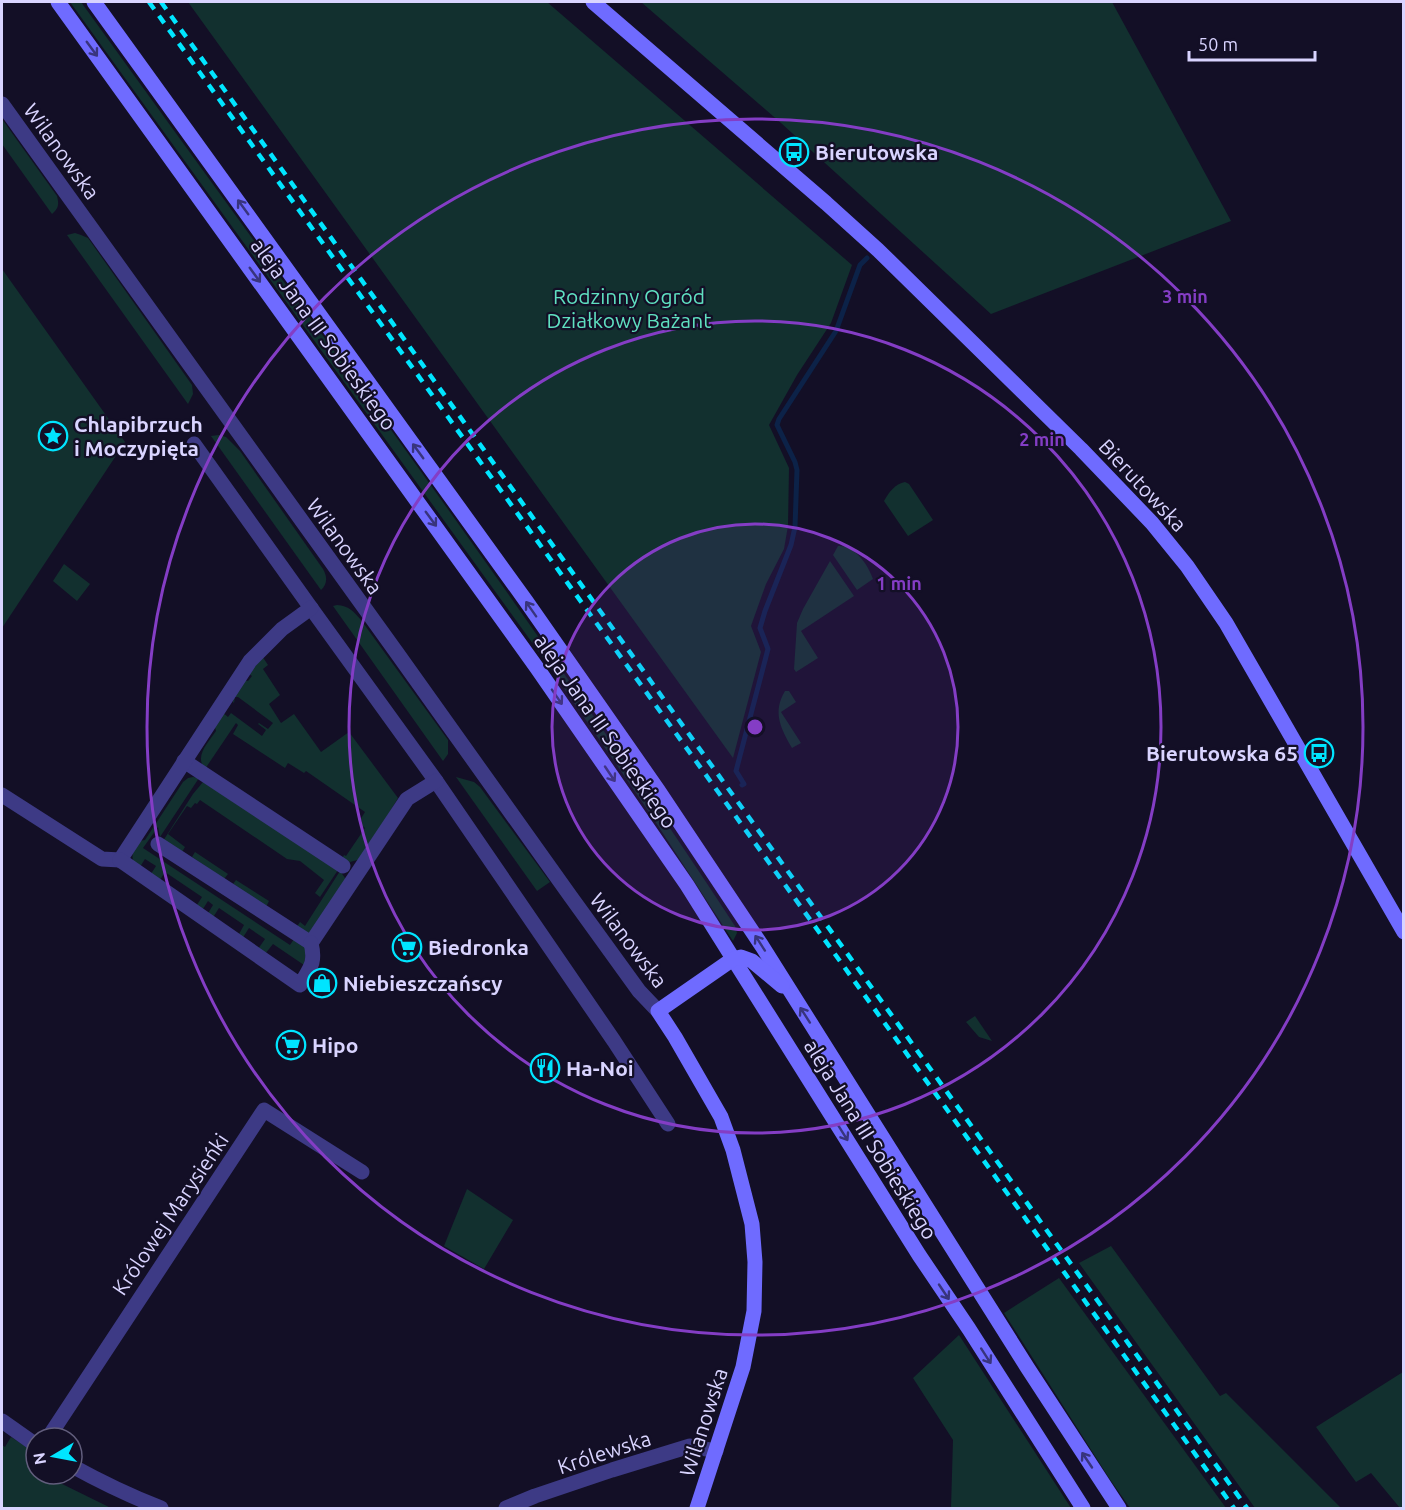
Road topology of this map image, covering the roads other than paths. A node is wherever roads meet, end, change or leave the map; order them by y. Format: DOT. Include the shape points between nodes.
graph roads {
  1 [pos="58,2"];
  2 [pos="94,2"];
  3 [pos="593,2"];
  4 [pos="2,104"];
  5 [pos="194,444"];
  6 [pos="310,608"];
  7 [pos="184,761"];
  8 [pos="436,781"];
  9 [pos="2,795"];
  10 [pos="158,844"];
  11 [pos="120,860"];
  12 [pos="343,866"];
  13 [pos="1404,932"];
  14 [pos="311,944"];
  15 [pos="733,959"];
  16 [pos="791,993"];
  17 [pos="658,1011"];
  18 [pos="668,1124"];
  19 [pos="362,1172"];
  20 [pos="2,1421"];
  21 [pos="56,1426"];
  22 [pos="24,1436"];
  23 [pos="716,1451"];
  24 [pos="84,1473"];
  25 [pos="161,1509"];
  26 [pos="506,1509"];
  27 [pos="698,1509"];
  28 [pos="1083,1509"];
  29 [pos="1119,1509"];
  1 -- 15 [label="main road, aleja Jana III Sobieskiego, one-way" via="537,668 687,885"];
  16 -- 2 [label="main road, aleja Jana III Sobieskiego, one-way" via="526,601"];
  3 -- 13 [label="main road, Bierutowska" via="878,250 1152,523 1226,623"];
  4 -- 17 [label="street, Wilanowska" via="584,916"];
  5 -- 6 [label="street"];
  6 -- 7 [label="street" via="250,661"];
  6 -- 8 [label="street"];
  7 -- 11 [label="street"];
  7 -- 12 [label="street"];
  8 -- 14 [label="street" via="407,799"];
  8 -- 18 [label="street"];
  9 -- 11 [label="street" via="102,859"];
  10 -- 14 [label="street"];
  11 -- 14 [label="street" via="300,985 314,957"];
  15 -- 16 [label="main road" via="752,961"];
  15 -- 17 [label="main road, Wilanowska"];
  15 -- 28 [label="main road, aleja Jana III Sobieskiego, one-way"];
  29 -- 16 [label="main road, aleja Jana III Sobieskiego, one-way"];
  17 -- 23 [label="main road, Wilanowska" via="721,1117 752,1224 754,1311 743,1367"];
  19 -- 21 [label="street, Królowej Marysieńki" via="264,1110"];
  20 -- 22 [label="street"];
  23 -- 26 [label="street, Królewska" via="690,1446"];
  23 -- 27 [label="main road, Wilanowska"];
  24 -- 25 [label="street"];
}
